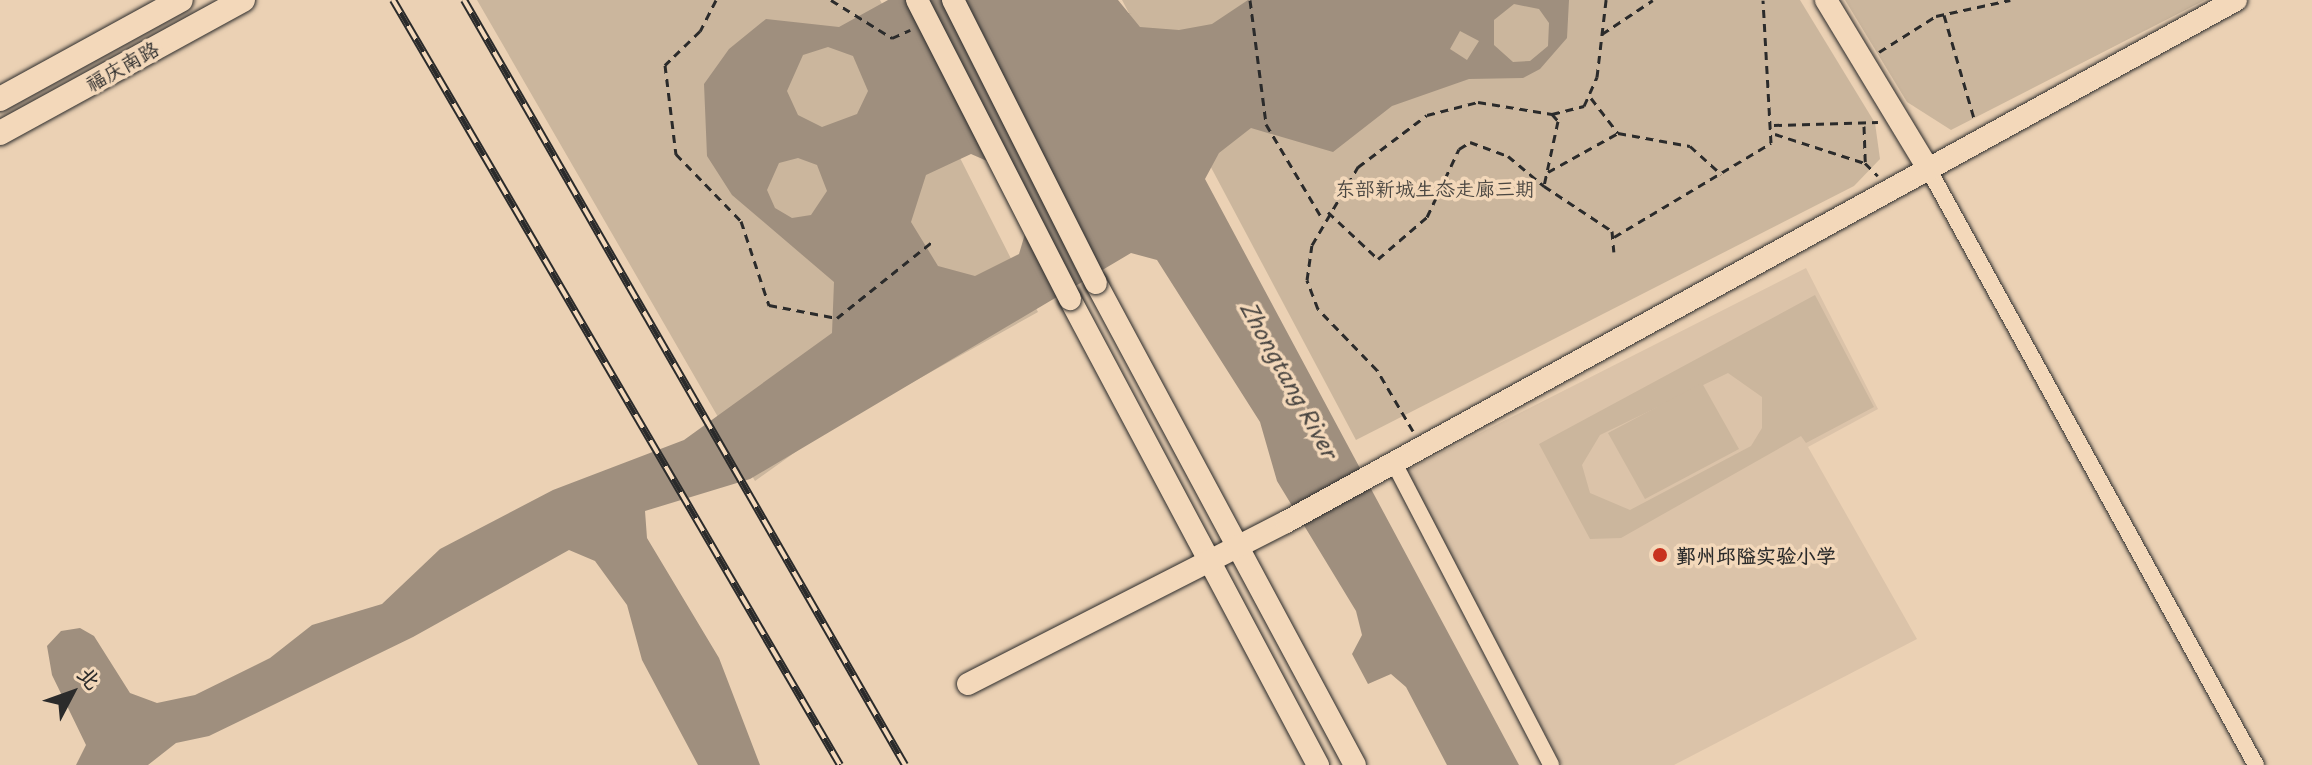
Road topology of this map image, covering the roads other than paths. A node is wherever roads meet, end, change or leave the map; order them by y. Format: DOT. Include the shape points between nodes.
graph roads {
  1 [pos="181,0"];
  2 [pos="243,0"];
  3 [pos="917,0"];
  4 [pos="953,0"];
  5 [pos="1826,0"];
  6 [pos="2236,0"];
  7 [pos="0,99"];
  8 [pos="0,133"];
  9 [pos="1929,170"];
  10 [pos="1392,465"];
  11 [pos="1238,547"];
  12 [pos="1210,562"];
  13 [pos="968,684"];
  14 [pos="1318,765"];
  15 [pos="1355,765"];
  16 [pos="1551,765"];
  17 [pos="2256,765"];
  1 -- 7 [label="main road, 福庆南路"];
  2 -- 8 [label="main road, 福庆南路"];
  3 -- 12 [label="main road, bridge"];
  4 -- 11 [label="main road, bridge"];
  5 -- 9 [label="main road"];
  6 -- 9 [label="main road"];
  9 -- 10 [label="main road"];
  9 -- 17 [label="street"];
  10 -- 11 [label="main road"];
  10 -- 16 [label="street"];
  11 -- 12 [label="main road"];
  11 -- 15 [label="main road"];
  12 -- 13 [label="main road"];
  12 -- 14 [label="main road"];
}
